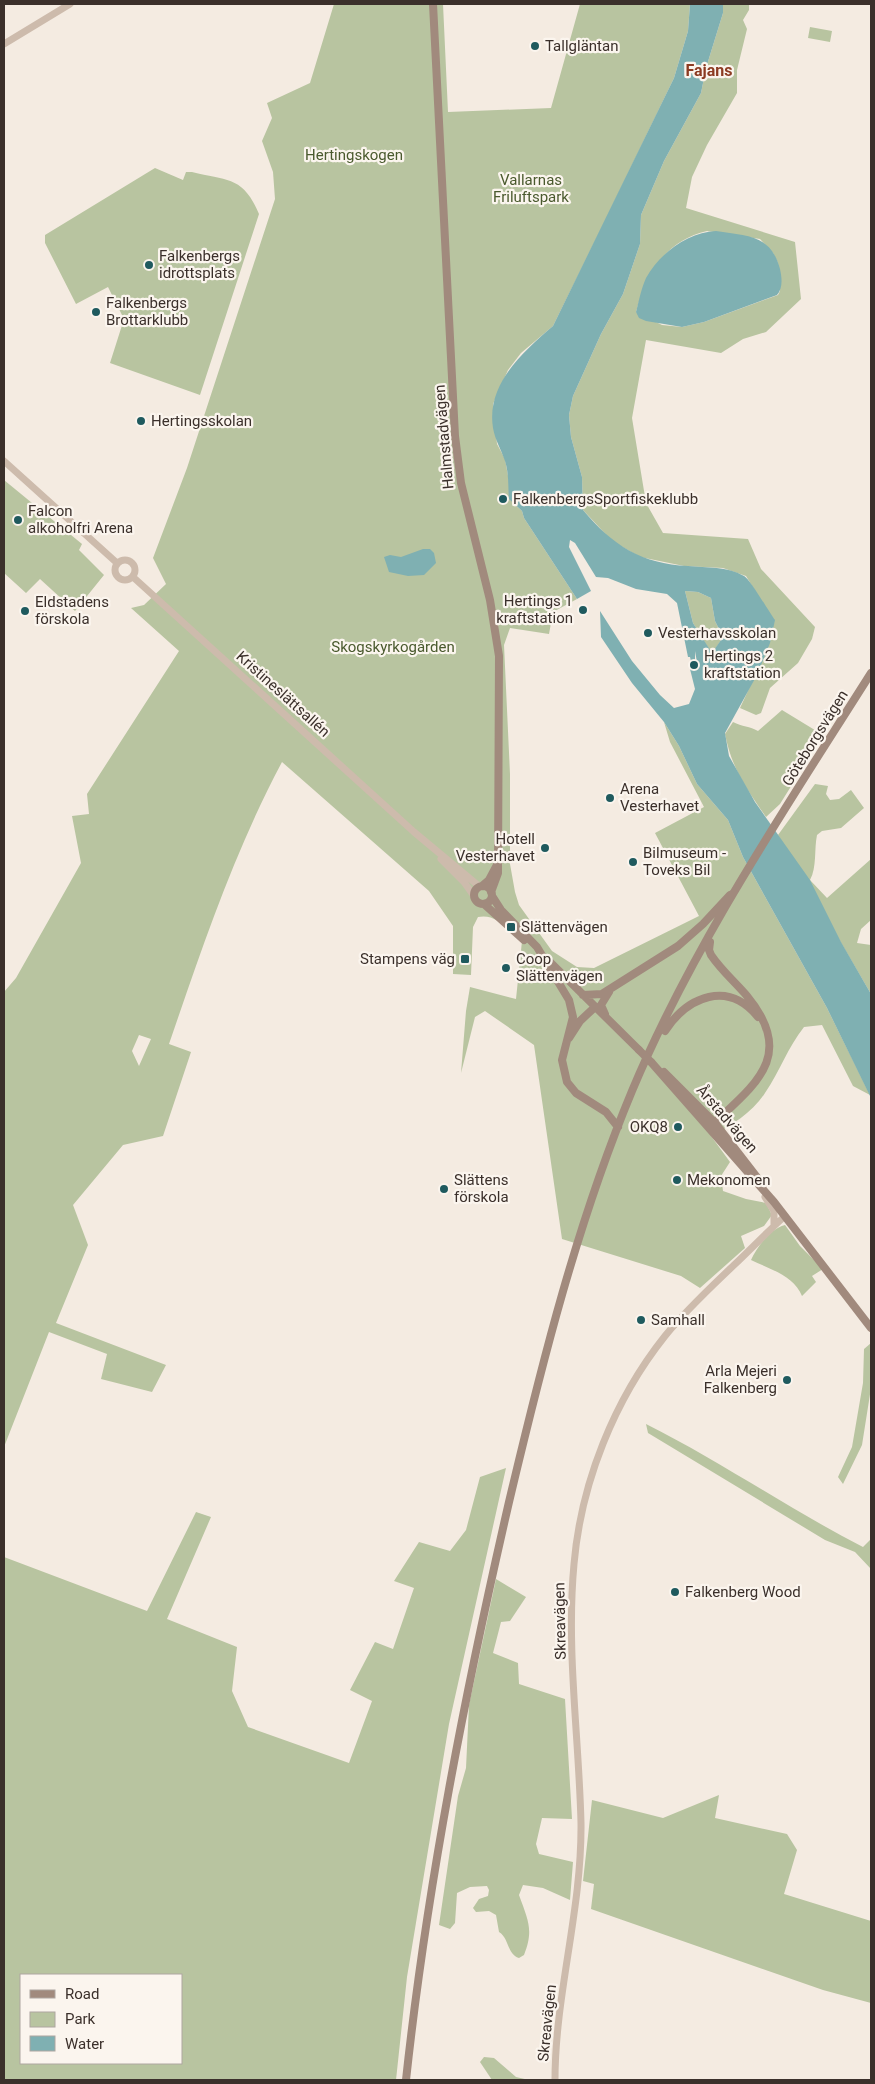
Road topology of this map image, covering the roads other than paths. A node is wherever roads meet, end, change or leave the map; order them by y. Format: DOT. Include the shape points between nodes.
graph roads {
  1 [pos="70,4"];
  2 [pos="433,4"];
  3 [pos="4,44"];
  4 [pos="4,461"];
  5 [pos="117,563"];
  6 [pos="132,577"];
  7 [pos="871,673"];
  8 [pos="414,832"];
  9 [pos="498,864"];
  10 [pos="744,878"];
  11 [pos="481,887"];
  12 [pos="492,894"];
  13 [pos="474,896"];
  14 [pos="484,904"];
  15 [pos="718,924"];
  16 [pos="542,954"];
  17 [pos="614,987"];
  18 [pos="583,995"];
  19 [pos="595,1007"];
  20 [pos="611,1022"];
  21 [pos="765,1026"];
  22 [pos="567,1040"];
  23 [pos="654,1044"];
  24 [pos="712,1125"];
  25 [pos="618,1127"];
  26 [pos="752,1178"];
  27 [pos="774,1202"];
  28 [pos="785,1216"];
  29 [pos="774,1226"];
  30 [pos="871,1328"];
  31 [pos="406,2080"];
  32 [pos="556,2080"];
  1 -- 3 [label="street"];
  2 -- 9 [label="main road, Halmstadvägen" via="455,436 461,483 494,618 499,656"];
  4 -- 5 [label="street"];
  5 -- 6 [label="street" via="114,570 117,577 126,580"];
  5 -- 6 [label="street" via="124,560 132,562 135,570"];
  6 -- 8 [label="street, Kristineslättsallén"];
  7 -- 10 [label="main road, Göteborgsvägen"];
  8 -- 11 [label="street, Kristineslättsallén"];
  8 -- 13 [label="street, Kristineslättsallén"];
  9 -- 11 [label="main road"];
  9 -- 12 [label="main road, Halmstadvägen"];
  10 -- 15 [label="main road"];
  10 -- 17 [label="main road" via="692,935"];
  11 -- 12 [label="main road"];
  11 -- 13 [label="main road" via="475,890"];
  12 -- 14 [label="main road" via="490,902"];
  12 -- 16 [label="main road, Årstadvägen" via="501,910"];
  13 -- 14 [label="main road" via="476,902"];
  14 -- 16 [label="main road, Årstadvägen"];
  15 -- 21 [label="main road" via="710,943 711,956 758,1011"];
  15 -- 23 [label="main road"];
  16 -- 18 [label="main road, Årstadvägen"];
  16 -- 22 [label="main road" via="572,1008"];
  17 -- 18 [label="main road" via="598,996"];
  17 -- 20 [label="main road" via="601,1006"];
  18 -- 19 [label="main road, Årstadvägen"];
  19 -- 20 [label="main road, Årstadvägen"];
  19 -- 22 [label="main road"];
  20 -- 24 [label="main road, Årstadvägen, bridge" via="676,1082"];
  21 -- 23 [label="main road" via="749,1008 735,1000 722,996 705,997 683,1008"];
  21 -- 24 [label="main road" via="770,1039 762,1074 750,1090"];
  22 -- 25 [label="main road" via="562,1060 567,1082 576,1093 606,1112"];
  23 -- 25 [label="main road"];
  24 -- 26 [label="main road, Årstadvägen"];
  24 -- 27 [label="main road, Årstadvägen" via="748,1163"];
  25 -- 31 [label="main road" via="586,1217 535,1392 499,1547 457,1741 416,1982"];
  26 -- 27 [label="main road, Årstadvägen"];
  26 -- 29 [label="street" via="774,1211"];
  27 -- 28 [label="main road, Årstadvägen"];
  28 -- 29 [label="street, Skreavägen"];
  28 -- 30 [label="main road, Årstadvägen"];
  29 -- 32 [label="street, Skreavägen" via="684,1314 655,1349 605,1437 588,1485 577,1536 572,1588 581,1822 579,1865"];
}
